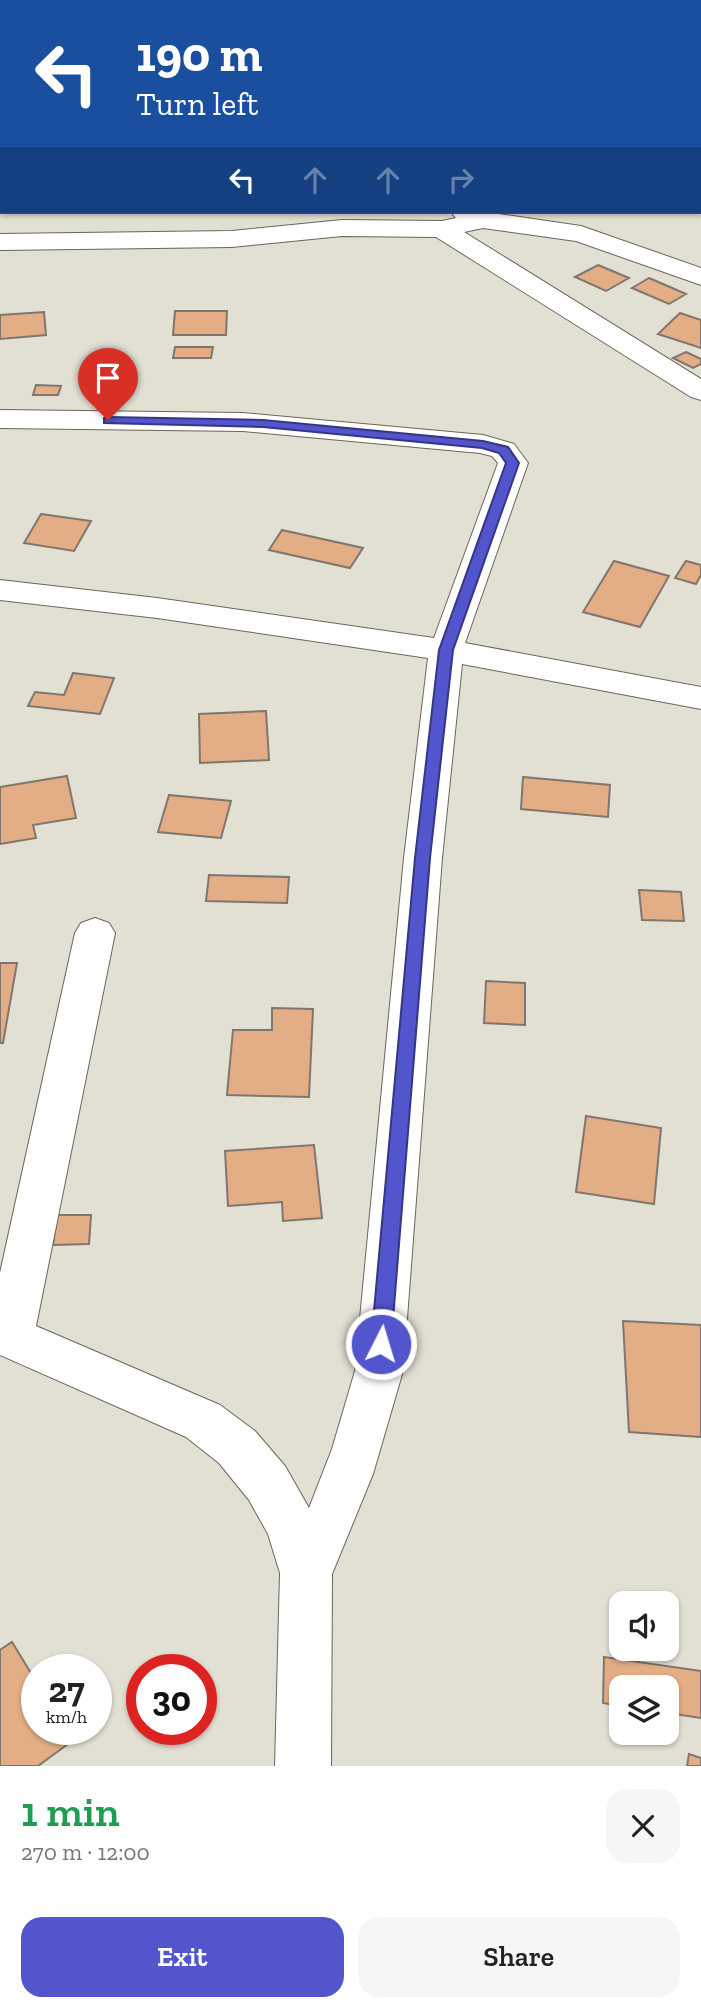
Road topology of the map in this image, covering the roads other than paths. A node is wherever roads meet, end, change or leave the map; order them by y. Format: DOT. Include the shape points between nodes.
graph roads {
  1 [pos="369,214"];
  2 [pos="473,216"];
  3 [pos="342,228"];
  4 [pos="442,229"];
  5 [pos="0,242"];
  6 [pos="701,276"];
  7 [pos="701,391"];
  8 [pos="0,419"];
  9 [pos="0,590"];
  10 [pos="446,650"];
  11 [pos="701,698"];
  12 [pos="95,933"];
  13 [pos="5,1334"];
  14 [pos="306,1573"];
  15 [pos="303,1766"];
  1 -- 3 [label="street"];
  2 -- 4 [label="street"];
  2 -- 6 [label="street" via="582,234"];
  3 -- 4 [label="street"];
  3 -- 5 [label="street" via="232,239"];
  4 -- 7 [label="street"];
  8 -- 10 [label="street" via="255,423 503,450 513,463"];
  9 -- 10 [label="street"];
  10 -- 11 [label="street"];
  10 -- 14 [label="street" via="423,858 379,1371 363,1437"];
  12 -- 13 [label="street"];
  13 -- 14 [label="street" via="203,1421 237,1447 267,1483 291,1525"];
  14 -- 15 [label="street"];
}
